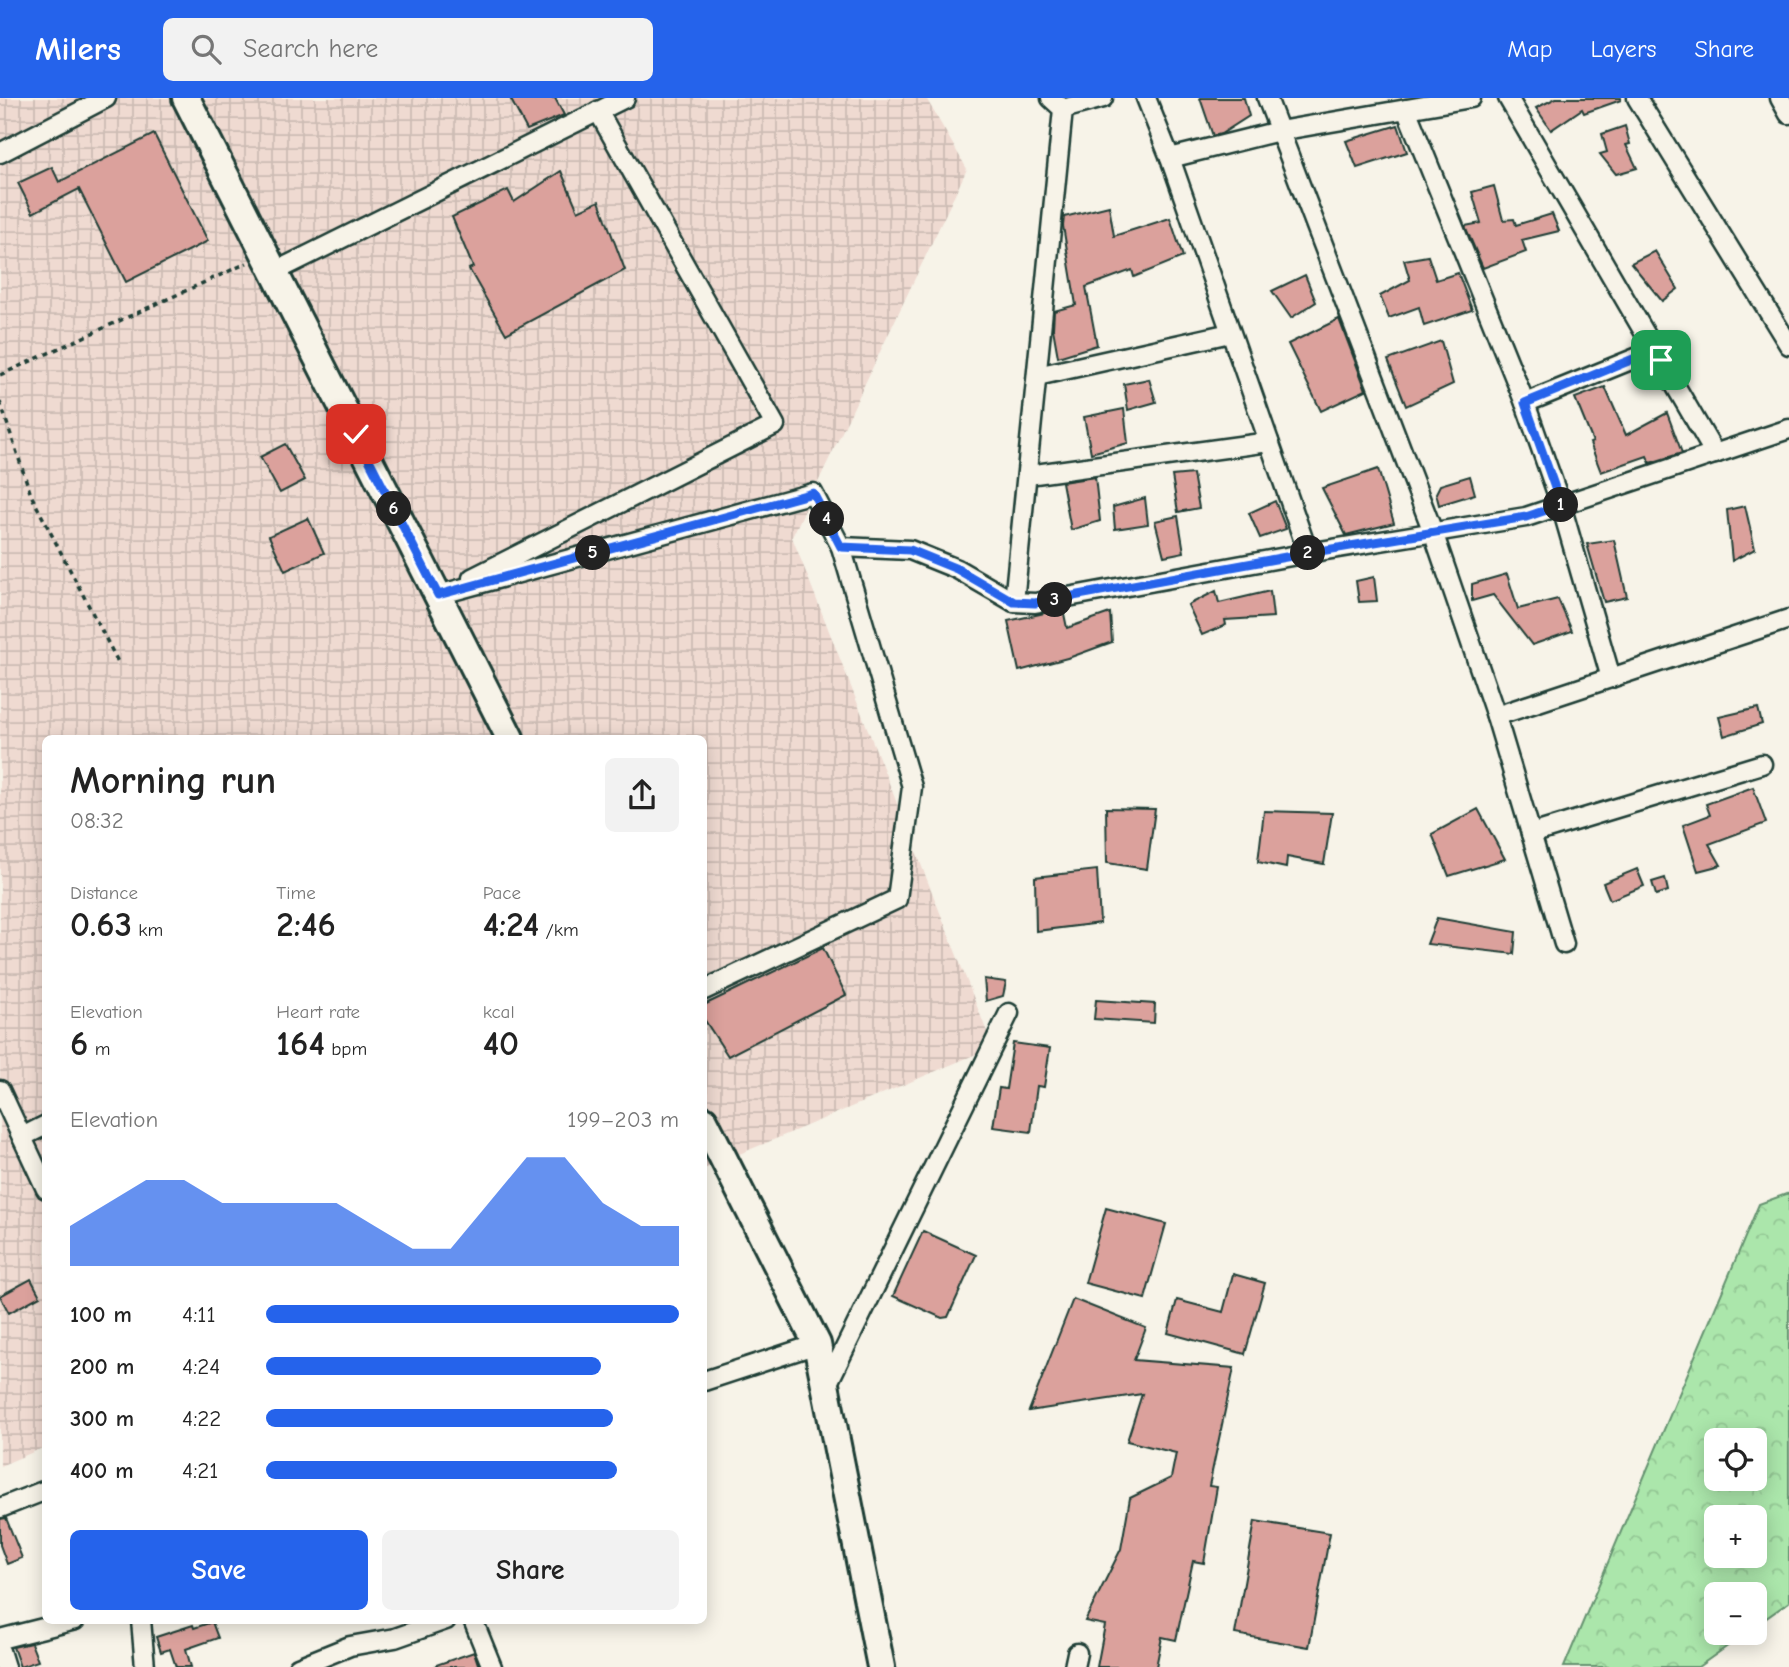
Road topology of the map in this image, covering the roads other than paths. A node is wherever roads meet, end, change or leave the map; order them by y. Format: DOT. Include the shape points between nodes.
graph roads {
  1 [pos="107,98"];
  2 [pos="186,98"];
  3 [pos="625,98"];
  4 [pos="1103,98"];
  5 [pos="1146,98"];
  6 [pos="1267,98"];
  7 [pos="1471,98"];
  8 [pos="1508,98"];
  9 [pos="1637,98"];
  10 [pos="1780,98"];
  11 [pos="1057,103"];
  12 [pos="1406,109"];
  13 [pos="598,111"];
  14 [pos="1789,114"];
  15 [pos="1279,131"];
  16 [pos="0,153"];
  17 [pos="1170,158"];
  18 [pos="270,263"];
  19 [pos="1230,333"];
  20 [pos="1789,345"];
  21 [pos="1653,351"];
  22 [pos="1037,376"];
  23 [pos="1525,403"];
  24 [pos="1789,429"];
  25 [pos="1269,442"];
  26 [pos="1715,454"];
  27 [pos="1028,475"];
  28 [pos="1561,505"];
  29 [pos="1433,532"];
  30 [pos="841,547"];
  31 [pos="1308,553"];
  32 [pos="438,595"];
  33 [pos="1014,602"];
  34 [pos="1789,619"];
  35 [pos="1611,678"];
  36 [pos="1496,716"];
  37 [pos="508,735"];
  38 [pos="1762,764"];
  39 [pos="1531,834"];
  40 [pos="1564,944"];
  41 [pos="707,989"];
  42 [pos="1009,1013"];
  43 [pos="0,1090"];
  44 [pos="707,1126"];
  45 [pos="42,1127"];
  46 [pos="22,1138"];
  47 [pos="42,1180"];
  48 [pos="817,1344"];
  49 [pos="707,1380"];
  50 [pos="827,1387"];
  51 [pos="42,1492"];
  52 [pos="0,1508"];
  53 [pos="59,1624"];
  54 [pos="141,1624"];
  55 [pos="435,1624"];
  56 [pos="475,1624"];
  57 [pos="0,1639"];
  58 [pos="0,1651"];
  59 [pos="5,1667"];
  60 [pos="145,1667"];
  61 [pos="298,1667"];
  62 [pos="492,1667"];
  63 [pos="881,1667"];
  1 -- 16 [label="street"];
  2 -- 18 [label="main road"];
  3 -- 13 [label="street"];
  4 -- 11 [label="street"];
  5 -- 17 [label="street"];
  6 -- 15 [label="street"];
  7 -- 12 [label="street"];
  8 -- 21 [label="street"];
  9 -- 20 [label="street"];
  10 -- 14 [label="street"];
  11 -- 22 [label="street"];
  12 -- 15 [label="street"];
  12 -- 23 [label="street"];
  13 -- 18 [label="street"];
  13 -- 32 [label="street" via="775,425"];
  15 -- 17 [label="street"];
  15 -- 29 [label="street"];
  17 -- 19 [label="street"];
  18 -- 32 [label="main road"];
  19 -- 22 [label="street"];
  19 -- 25 [label="street"];
  21 -- 23 [label="street"];
  21 -- 26 [label="street"];
  22 -- 27 [label="street"];
  23 -- 28 [label="street"];
  24 -- 26 [label="street"];
  25 -- 27 [label="street"];
  25 -- 31 [label="street"];
  26 -- 28 [label="street"];
  27 -- 33 [label="street"];
  28 -- 29 [label="street" via="1526,517"];
  28 -- 35 [label="street"];
  29 -- 31 [label="street"];
  29 -- 36 [label="street"];
  30 -- 32 [label="street" via="813,493"];
  30 -- 33 [label="street" via="910,550 957,569"];
  30 -- 41 [label="street" via="912,787 897,899"];
  31 -- 33 [label="street" via="1035,603"];
  32 -- 37 [label="main road"];
  34 -- 35 [label="street"];
  35 -- 36 [label="street"];
  36 -- 39 [label="street"];
  38 -- 39 [label="street"];
  39 -- 40 [label="street"];
  42 -- 50 [label="street"];
  43 -- 46 [label="street"];
  44 -- 48 [label="main road"];
  45 -- 46 [label="street"];
  46 -- 47 [label="street"];
  48 -- 49 [label="street"];
  48 -- 50 [label="main road"];
  50 -- 63 [label="main road"];
  51 -- 52 [label="street"];
  53 -- 57 [label="street"];
  54 -- 60 [label="street"];
  55 -- 61 [label="street" via="395,1638 350,1646"];
  56 -- 62 [label="street"];
  58 -- 59 [label="street"];
}
